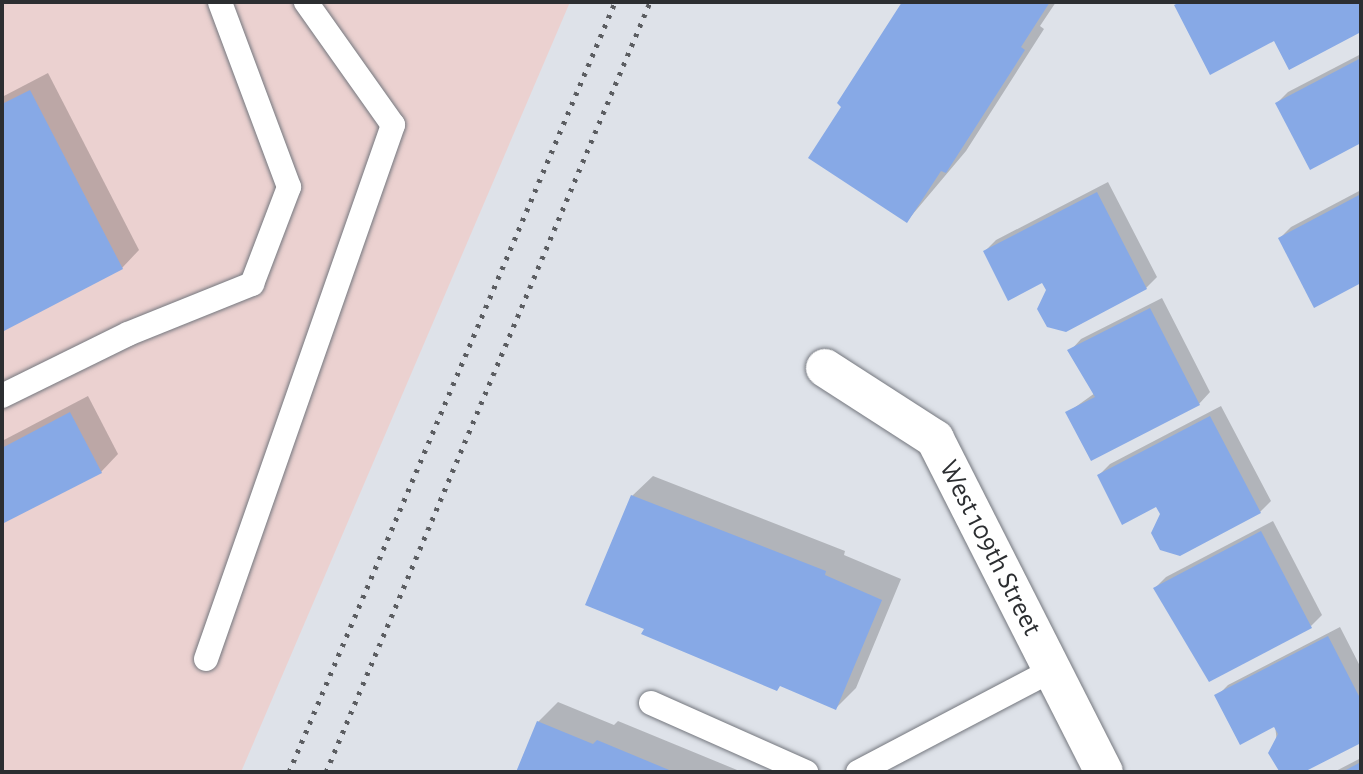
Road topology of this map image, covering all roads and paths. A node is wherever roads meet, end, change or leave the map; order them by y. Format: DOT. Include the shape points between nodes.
graph roads {
  1 [pos="220,2"];
  2 [pos="306,2"];
  3 [pos="825,368"];
  4 [pos="2,396"];
  5 [pos="206,659"];
  6 [pos="1052,670"];
  7 [pos="651,703"];
  8 [pos="806,772"];
  9 [pos="858,772"];
  10 [pos="1104,772"];
  1 -- 4 [label="lane" via="289,187 252,284 128,334"];
  2 -- 5 [label="lane" via="393,125"];
  3 -- 6 [label="street, West 109th Street" via="935,439"];
  6 -- 9 [label="lane"];
  6 -- 10 [label="street, West 109th Street"];
  7 -- 8 [label="lane"];
}
